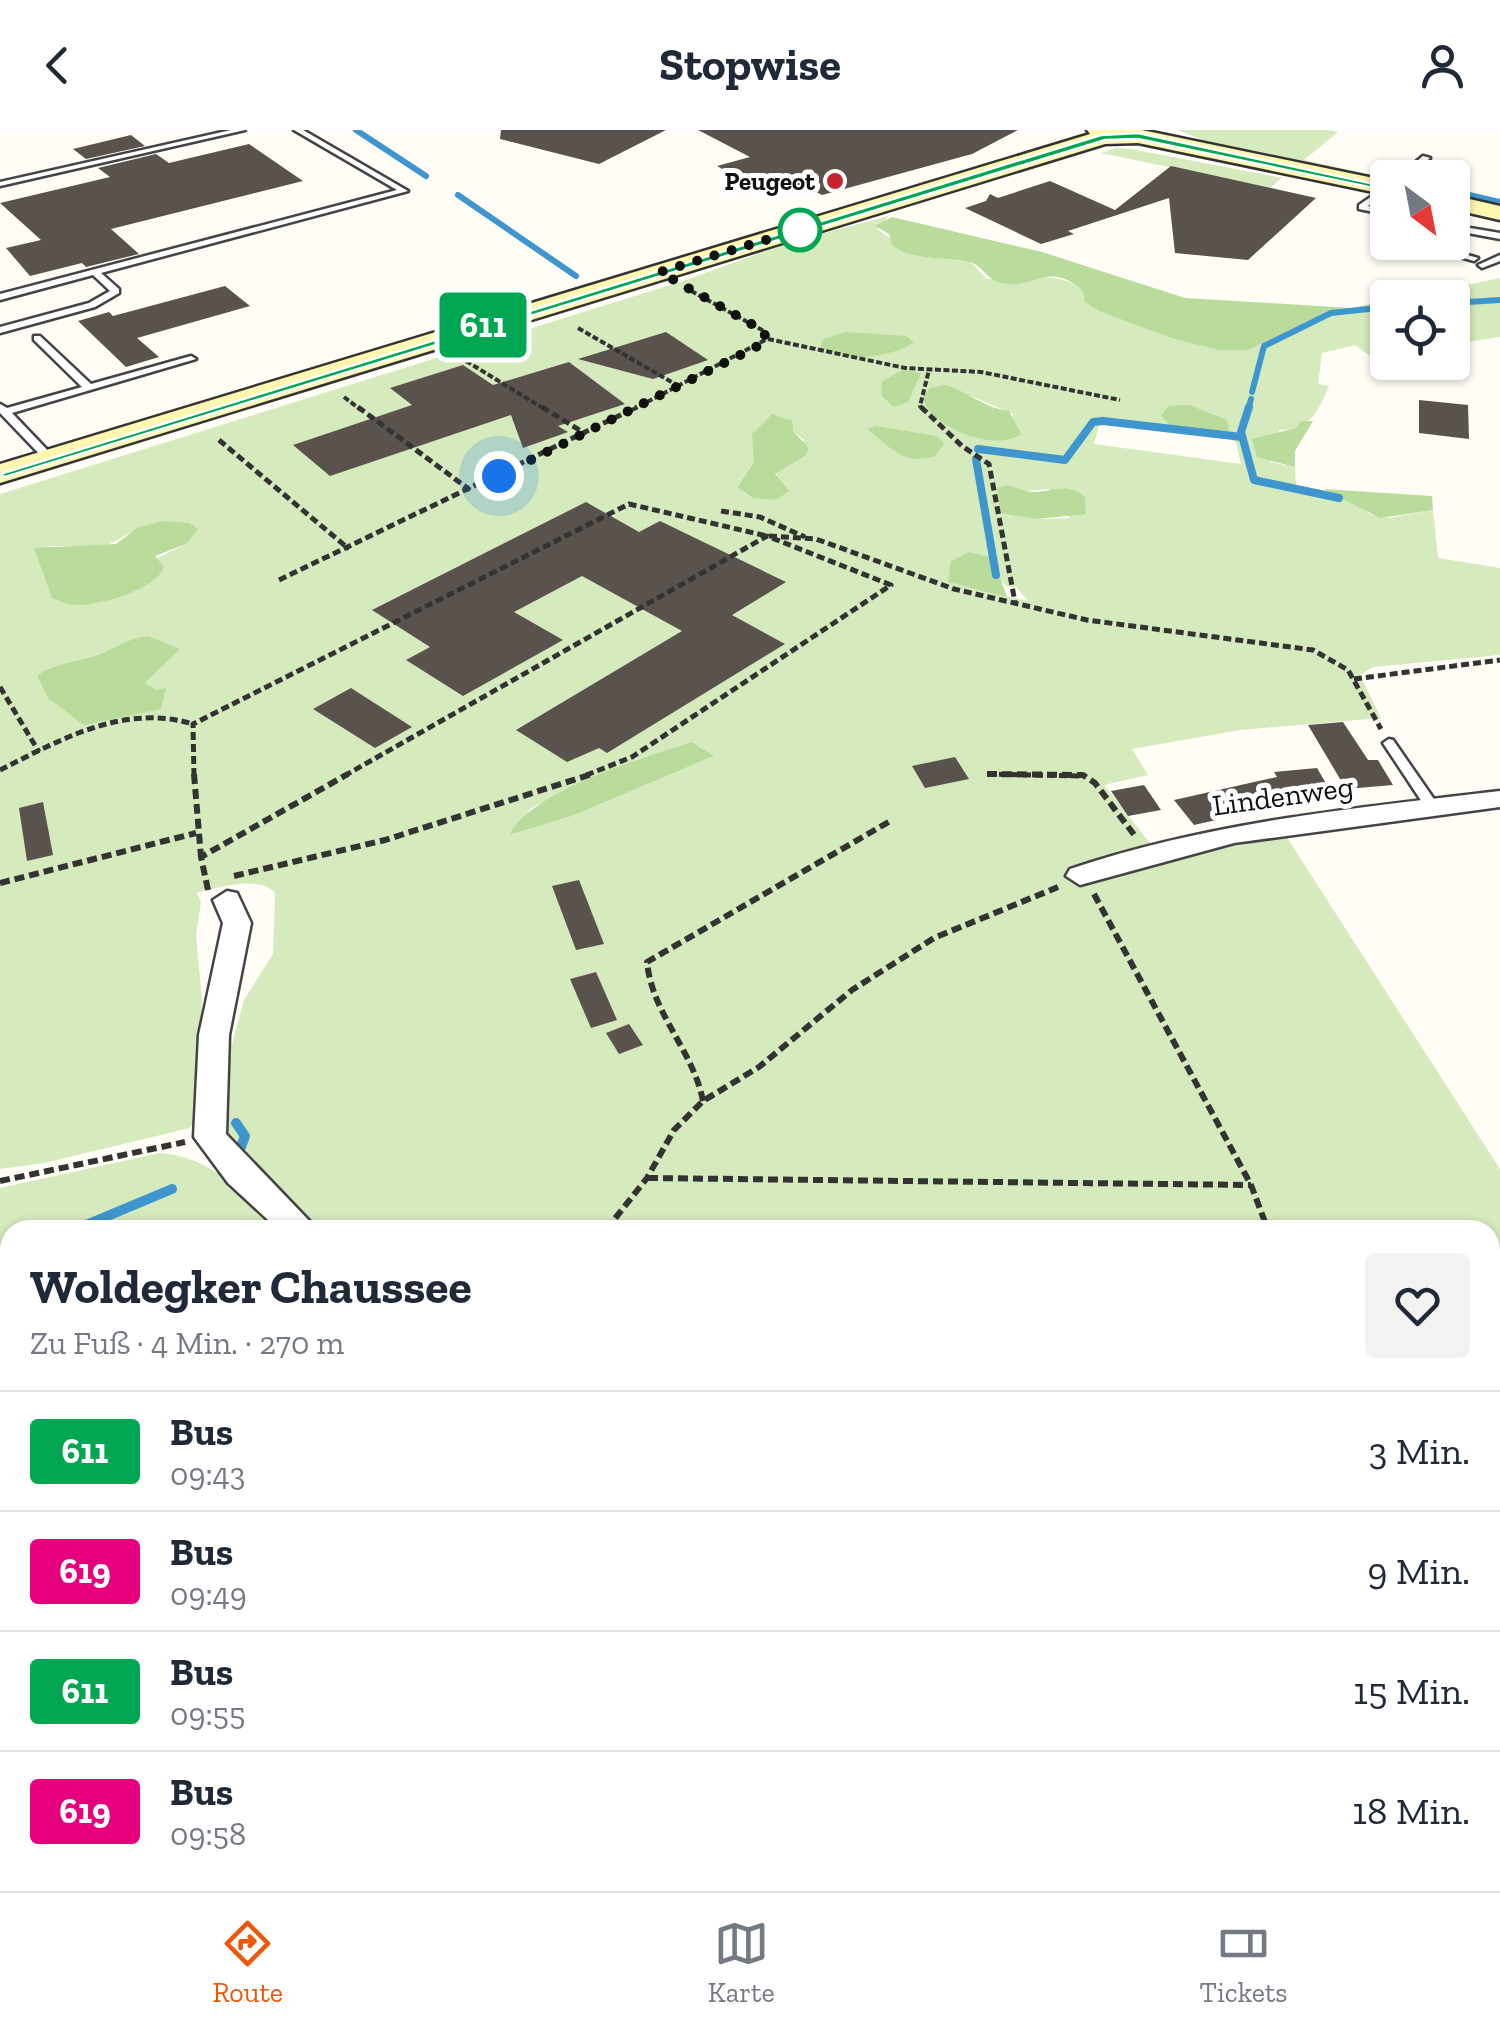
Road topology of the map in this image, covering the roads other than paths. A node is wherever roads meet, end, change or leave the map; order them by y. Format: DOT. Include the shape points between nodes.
graph roads {
  1 [pos="241,130"];
  2 [pos="298,130"];
  3 [pos="1138,133"];
  4 [pos="1101,134"];
  5 [pos="0,184"];
  6 [pos="1370,191"];
  7 [pos="1470,206"];
  8 [pos="1500,212"];
  9 [pos="1470,230"];
  10 [pos="1500,236"];
  11 [pos="1500,258"];
  12 [pos="1470,260"];
  13 [pos="94,272"];
  14 [pos="0,297"];
  15 [pos="0,330"];
  16 [pos="37,338"];
  17 [pos="191,360"];
  18 [pos="89,388"];
  19 [pos="3,410"];
  20 [pos="20,427"];
  21 [pos="0,432"];
  22 [pos="50,459"];
  23 [pos="0,474"];
  24 [pos="1389,743"];
  25 [pos="1500,800"];
  26 [pos="1433,808"];
  27 [pos="1080,876"];
  28 [pos="228,900"];
  29 [pos="290,1220"];
  1 -- 5 [label="lane"];
  2 -- 13 [label="lane" via="404,191"];
  3 -- 4 [label="main road"];
  3 -- 6 [label="main road"];
  4 -- 22 [label="main road"];
  7 -- 8 [label="main road"];
  9 -- 10 [label="lane"];
  11 -- 12 [label="lane"];
  13 -- 14 [label="lane"];
  13 -- 15 [label="lane" via="116,290 92,305"];
  16 -- 18 [label="lane"];
  17 -- 18 [label="lane"];
  18 -- 19 [label="lane"];
  19 -- 20 [label="lane"];
  20 -- 21 [label="lane"];
  20 -- 22 [label="lane"];
  22 -- 23 [label="main road"];
  24 -- 26 [label="lane"];
  25 -- 26 [label="street, Lindenweg"];
  26 -- 27 [label="street, Lindenweg" via="1149,852"];
  28 -- 29 [label="street" via="237,922 214,1035 210,1137"];
}
